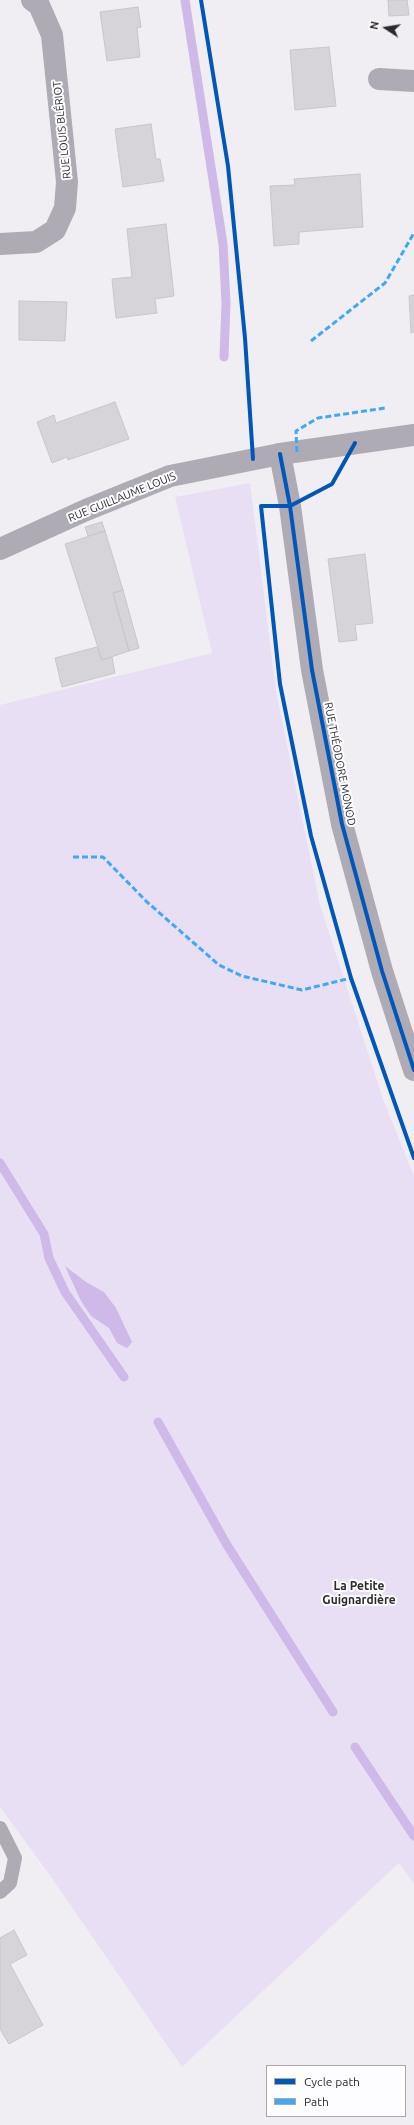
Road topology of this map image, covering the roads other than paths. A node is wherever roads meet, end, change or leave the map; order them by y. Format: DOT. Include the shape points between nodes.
graph roads {
  1 [pos="32,0"];
  2 [pos="379,79"];
  3 [pos="414,81"];
  4 [pos="0,244"];
  5 [pos="414,435"];
  6 [pos="280,454"];
  7 [pos="0,549"];
  8 [pos="414,1070"];
  9 [pos="0,1828"];
  10 [pos="0,1892"];
  1 -- 4 [label="street, RUE LOUIS BLÉRIOT" via="39,5 52,35 67,182 65,208 55,230 36,242"];
  2 -- 3 [label="street"];
  5 -- 6 [label="street, RUE GUILLAUME LOUIS"];
  6 -- 7 [label="street, RUE GUILLAUME LOUIS" via="170,476"];
  6 -- 8 [label="street, RUE THÉODORE MONOD" via="290,506 312,670 342,824 382,971"];
  9 -- 10 [label="lane" via="15,1858 10,1883"];
}
